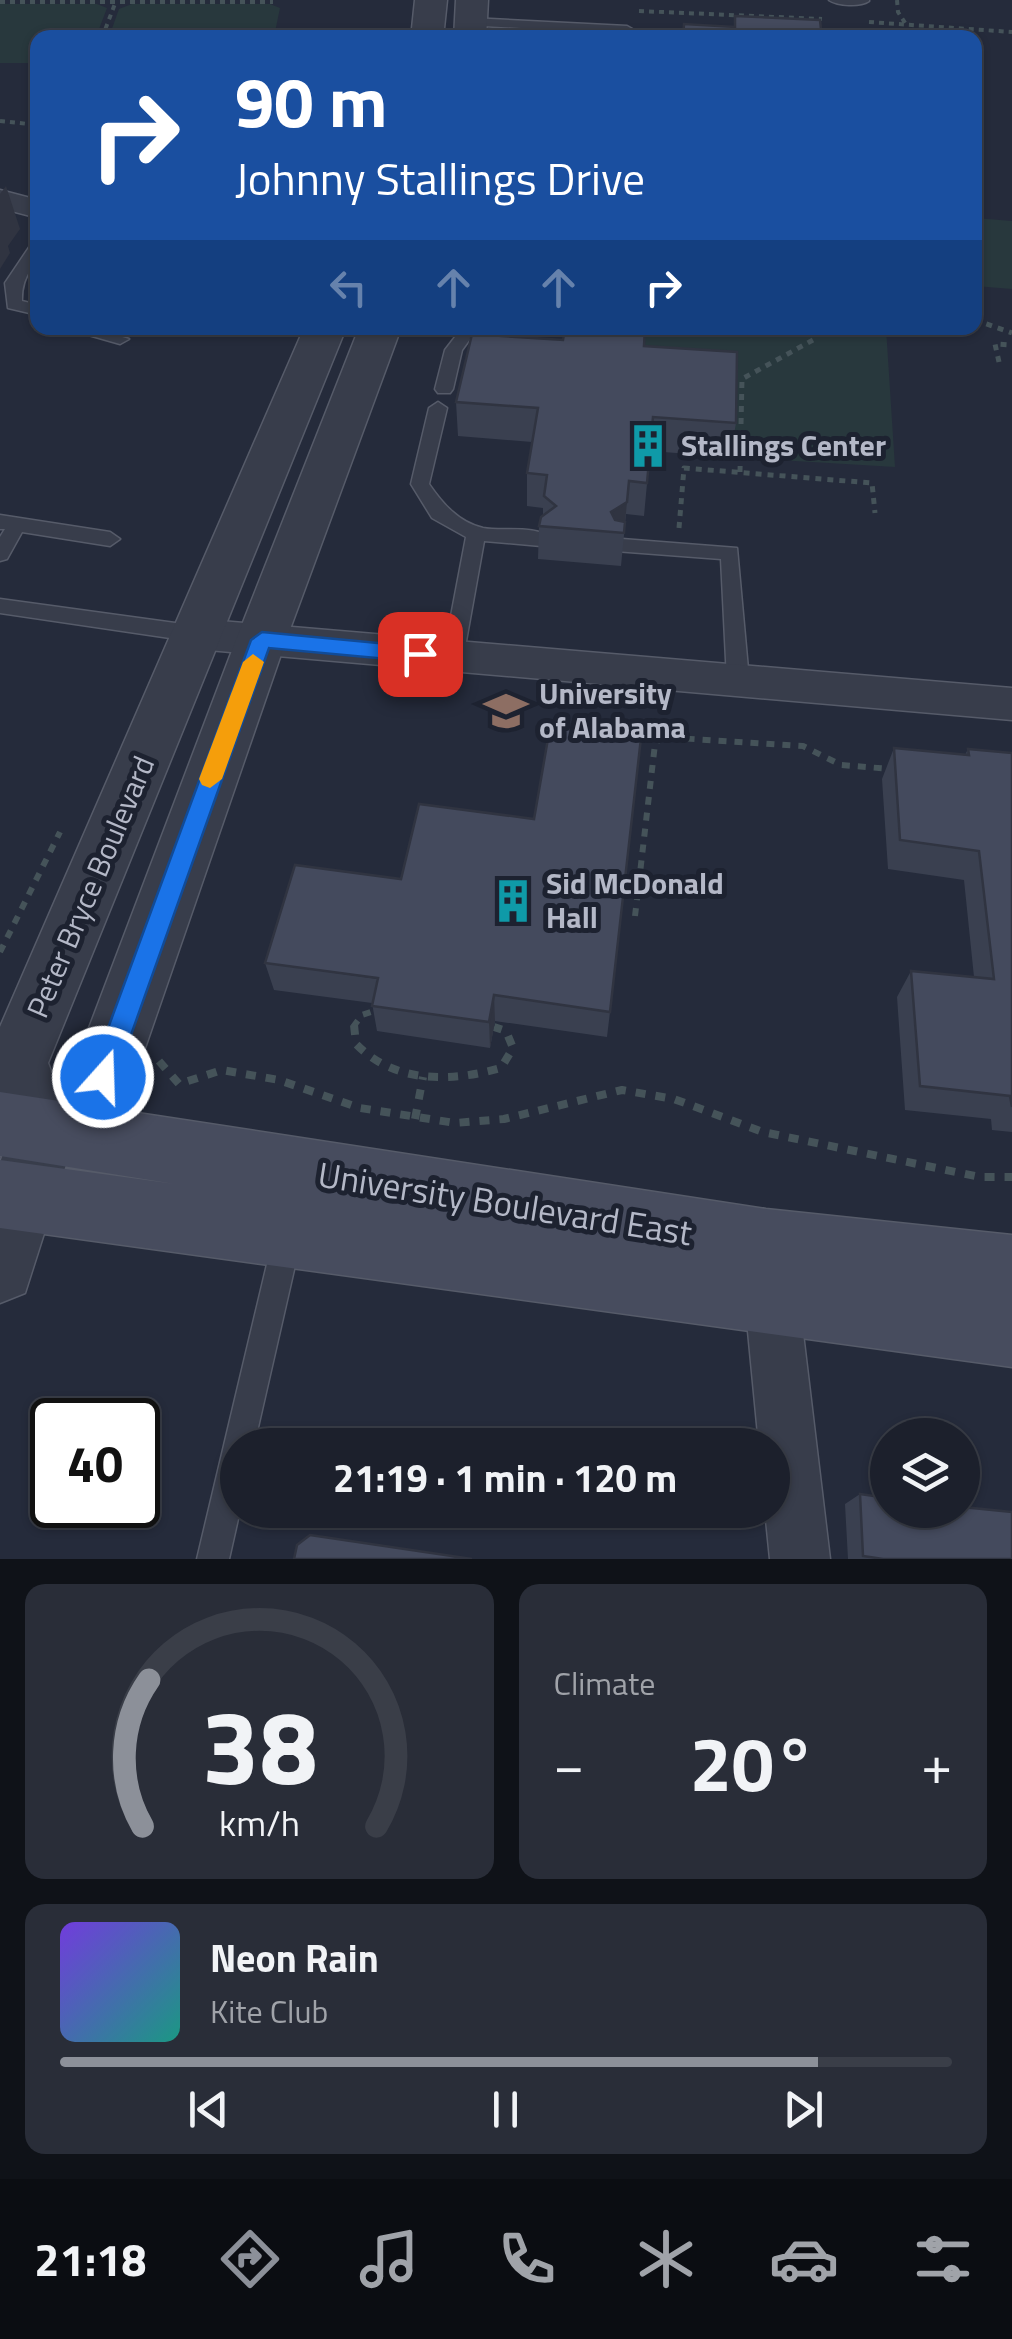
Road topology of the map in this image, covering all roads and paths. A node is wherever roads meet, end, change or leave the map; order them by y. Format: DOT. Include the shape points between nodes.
graph roads {
  1 [pos="431,0"];
  2 [pos="835,0"];
  3 [pos="897,0"];
  4 [pos="116,1"];
  5 [pos="0,2"];
  6 [pos="273,2"];
  7 [pos="864,2"];
  8 [pos="629,12"];
  9 [pos="821,19"];
  10 [pos="471,20"];
  11 [pos="859,21"];
  12 [pos="908,26"];
  13 [pos="105,30"];
  14 [pos="428,30"];
  15 [pos="627,30"];
  16 [pos="977,30"];
  17 [pos="982,30"];
  18 [pos="1012,32"];
  19 [pos="0,120"];
  20 [pos="30,124"];
  21 [pos="0,199"];
  22 [pos="30,207"];
  23 [pos="30,258"];
  24 [pos="30,308"];
  25 [pos="982,322"];
  26 [pos="1012,333"];
  27 [pos="103,335"];
  28 [pos="321,335"];
  29 [pos="377,335"];
  30 [pos="465,335"];
  31 [pos="816,335"];
  32 [pos="120,339"];
  33 [pos="1012,345"];
  34 [pos="999,362"];
  35 [pos="740,472"];
  36 [pos="875,513"];
  37 [pos="8,523"];
  38 [pos="678,532"];
  39 [pos="476,534"];
  40 [pos="110,538"];
  41 [pos="541,539"];
  42 [pos="622,546"];
  43 [pos="0,554"];
  44 [pos="0,606"];
  45 [pos="197,634"];
  46 [pos="262,640"];
  47 [pos="453,658"];
  48 [pos="738,680"];
  49 [pos="1012,704"];
  50 [pos="898,770"];
  51 [pos="635,916"];
  52 [pos="382,1009"];
  53 [pos="494,1026"];
  54 [pos="423,1078"];
  55 [pos="198,1080"];
  56 [pos="414,1119"];
  57 [pos="22,1129"];
  58 [pos="1012,1177"];
  59 [pos="11,1196"];
  60 [pos="287,1236"];
  61 [pos="0,1268"];
  62 [pos="1012,1270"];
  63 [pos="772,1300"];
  64 [pos="1012,1331"];
  65 [pos="244,1428"];
  66 [pos="220,1528"];
  67 [pos="213,1559"];
  68 [pos="800,1559"];
  1 -- 14 [label="street"];
  2 -- 7 [label="lane"];
  3 -- 12 [label="path"];
  4 -- 5 [label="path"];
  4 -- 6 [label="path"];
  4 -- 13 [label="path"];
  8 -- 9 [label="path"];
  10 -- 15 [label="lane"];
  11 -- 12 [label="path"];
  12 -- 16 [label="path"];
  17 -- 18 [label="path"];
  19 -- 20 [label="path"];
  21 -- 22 [label="street"];
  23 -- 24 [label="lane" via="13,283 14,304"];
  25 -- 26 [label="path"];
  27 -- 32 [label="lane"];
  28 -- 45 [label="street, Peter Bryce Boulevard"];
  29 -- 46 [label="street"];
  30 -- 39 [label="lane" via="454,350 420,484 440,513"];
  31 -- 35 [label="path" via="742,379"];
  33 -- 34 [label="path" via="995,344"];
  35 -- 36 [label="path" via="872,483"];
  35 -- 38 [label="path" via="684,468"];
  37 -- 40 [label="lane"];
  37 -- 43 [label="lane"];
  39 -- 41 [label="lane"];
  39 -- 47 [label="lane"];
  42 -- 48 [label="lane" via="730,554"];
  44 -- 45 [label="lane"];
  45 -- 46 [label="street"];
  45 -- 57 [label="street, Peter Bryce Boulevard" via="16,1064"];
  46 -- 47 [label="street"];
  46 -- 57 [label="street" via="103,1077"];
  47 -- 48 [label="street"];
  48 -- 49 [label="street"];
  50 -- 51 [label="path" via="841,764 803,746 661,737"];
  52 -- 54 [label="path" via="354,1023 356,1046"];
  53 -- 54 [label="path" via="506,1031 513,1048 500,1068"];
  54 -- 56 [label="path"];
  55 -- 56 [label="path" via="222,1070 279,1080"];
  56 -- 58 [label="path" via="504,1119 622,1090 674,1099 763,1132 980,1177"];
  57 -- 59 [label="street"];
  57 -- 62 [label="main road, University Boulevard East" via="766,1244"];
  59 -- 60 [label="main road, University Boulevard East"];
  59 -- 61 [label="street"];
  60 -- 63 [label="main road, University Boulevard East"];
  60 -- 65 [label="lane"];
  63 -- 64 [label="main road, University Boulevard East"];
  63 -- 68 [label="street"];
  66 -- 67 [label="lane"];
}
